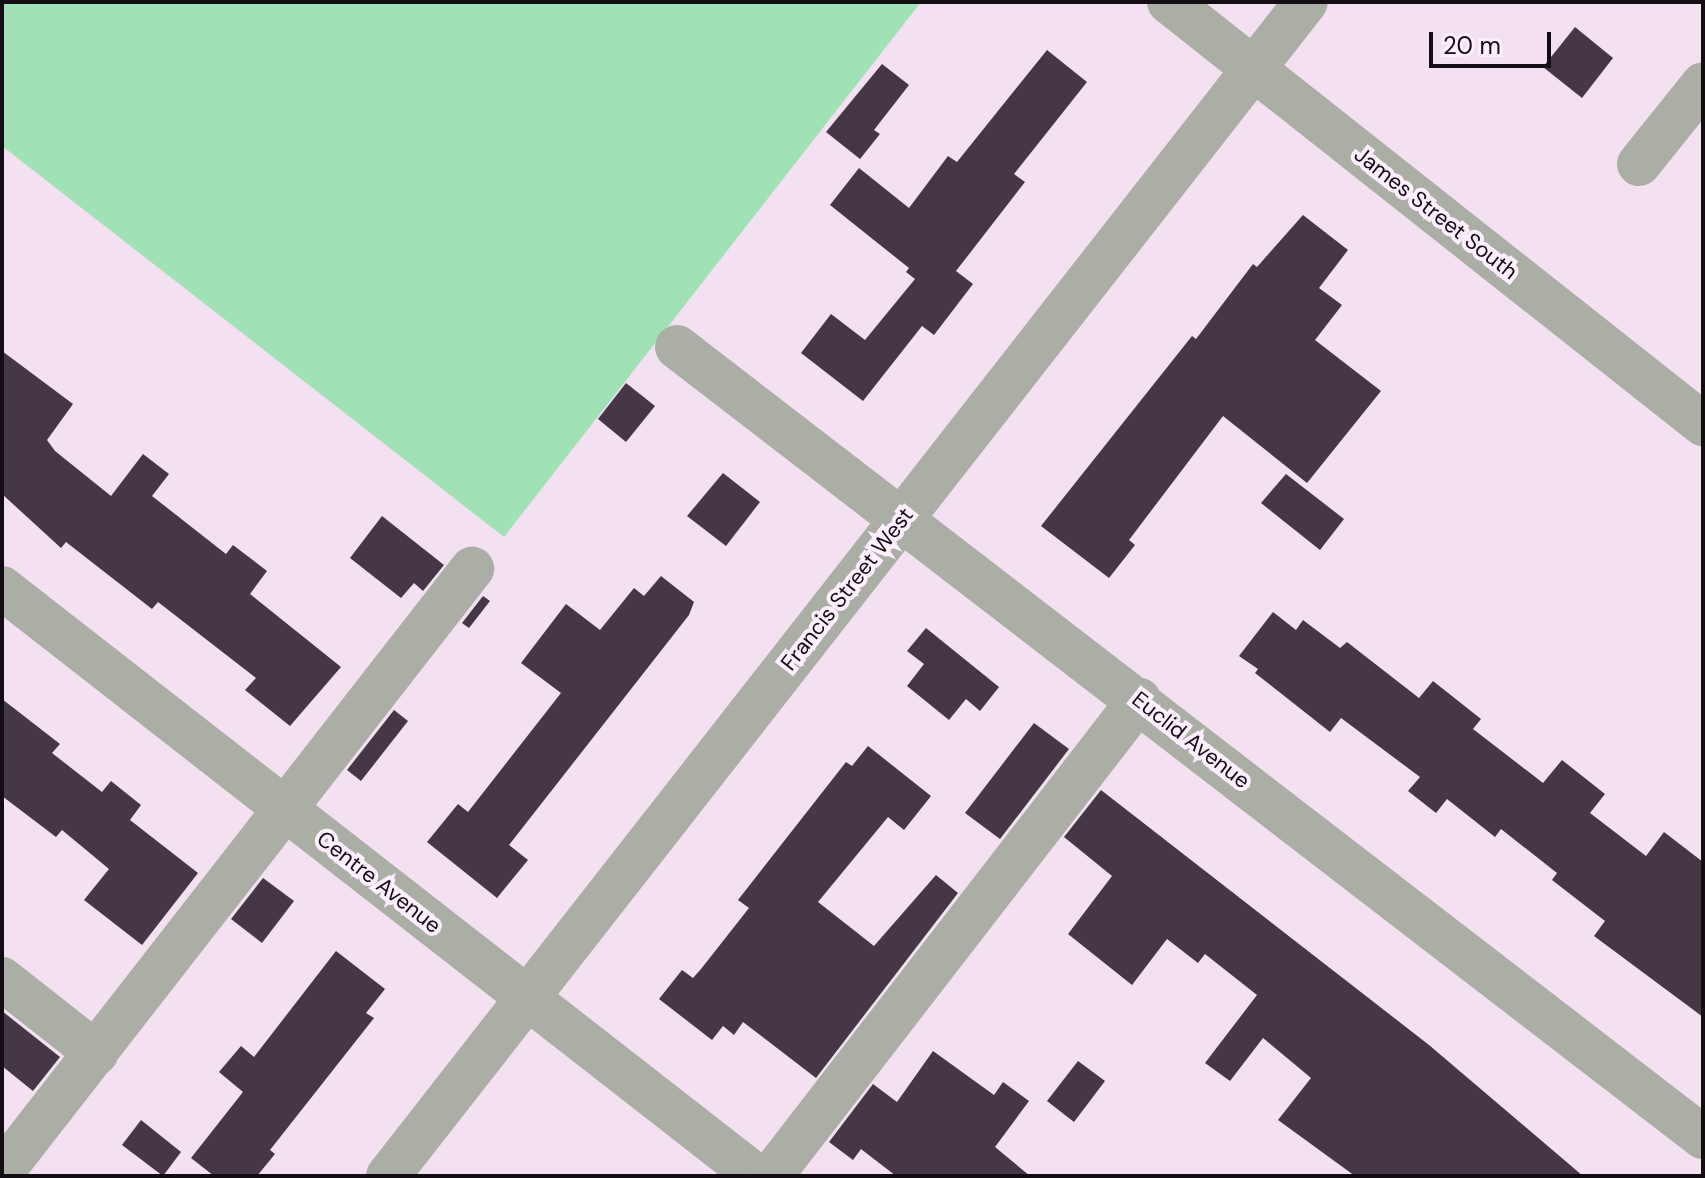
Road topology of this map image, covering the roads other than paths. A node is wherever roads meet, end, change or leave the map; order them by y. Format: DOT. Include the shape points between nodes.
graph roads {
  1 [pos="1169,2"];
  2 [pos="1306,2"];
  3 [pos="1253,69"];
  4 [pos="1703,84"];
  5 [pos="1639,164"];
  6 [pos="677,347"];
  7 [pos="1703,424"];
  8 [pos="904,517"];
  9 [pos="472,569"];
  10 [pos="2,588"];
  11 [pos="1139,700"];
  12 [pos="287,810"];
  13 [pos="2,979"];
  14 [pos="528,998"];
  15 [pos="96,1053"];
  16 [pos="1703,1137"];
  17 [pos="2,1172"];
  18 [pos="388,1176"];
  19 [pos="756,1176"];
  20 [pos="771,1176"];
  1 -- 3 [label="street, James Street South"];
  2 -- 3 [label="street, Francis Street West"];
  3 -- 7 [label="street, James Street South"];
  3 -- 8 [label="street, Francis Street West"];
  4 -- 5 [label="street"];
  6 -- 8 [label="street, Euclid Avenue"];
  8 -- 11 [label="street, Euclid Avenue"];
  8 -- 14 [label="street, Francis Street West"];
  9 -- 12 [label="street"];
  10 -- 12 [label="street, Centre Avenue"];
  11 -- 16 [label="street, Euclid Avenue"];
  11 -- 20 [label="street"];
  12 -- 14 [label="street, Centre Avenue"];
  12 -- 15 [label="street"];
  13 -- 15 [label="street"];
  14 -- 18 [label="street, Francis Street West"];
  14 -- 19 [label="street, Centre Avenue"];
  15 -- 17 [label="street"];
}
